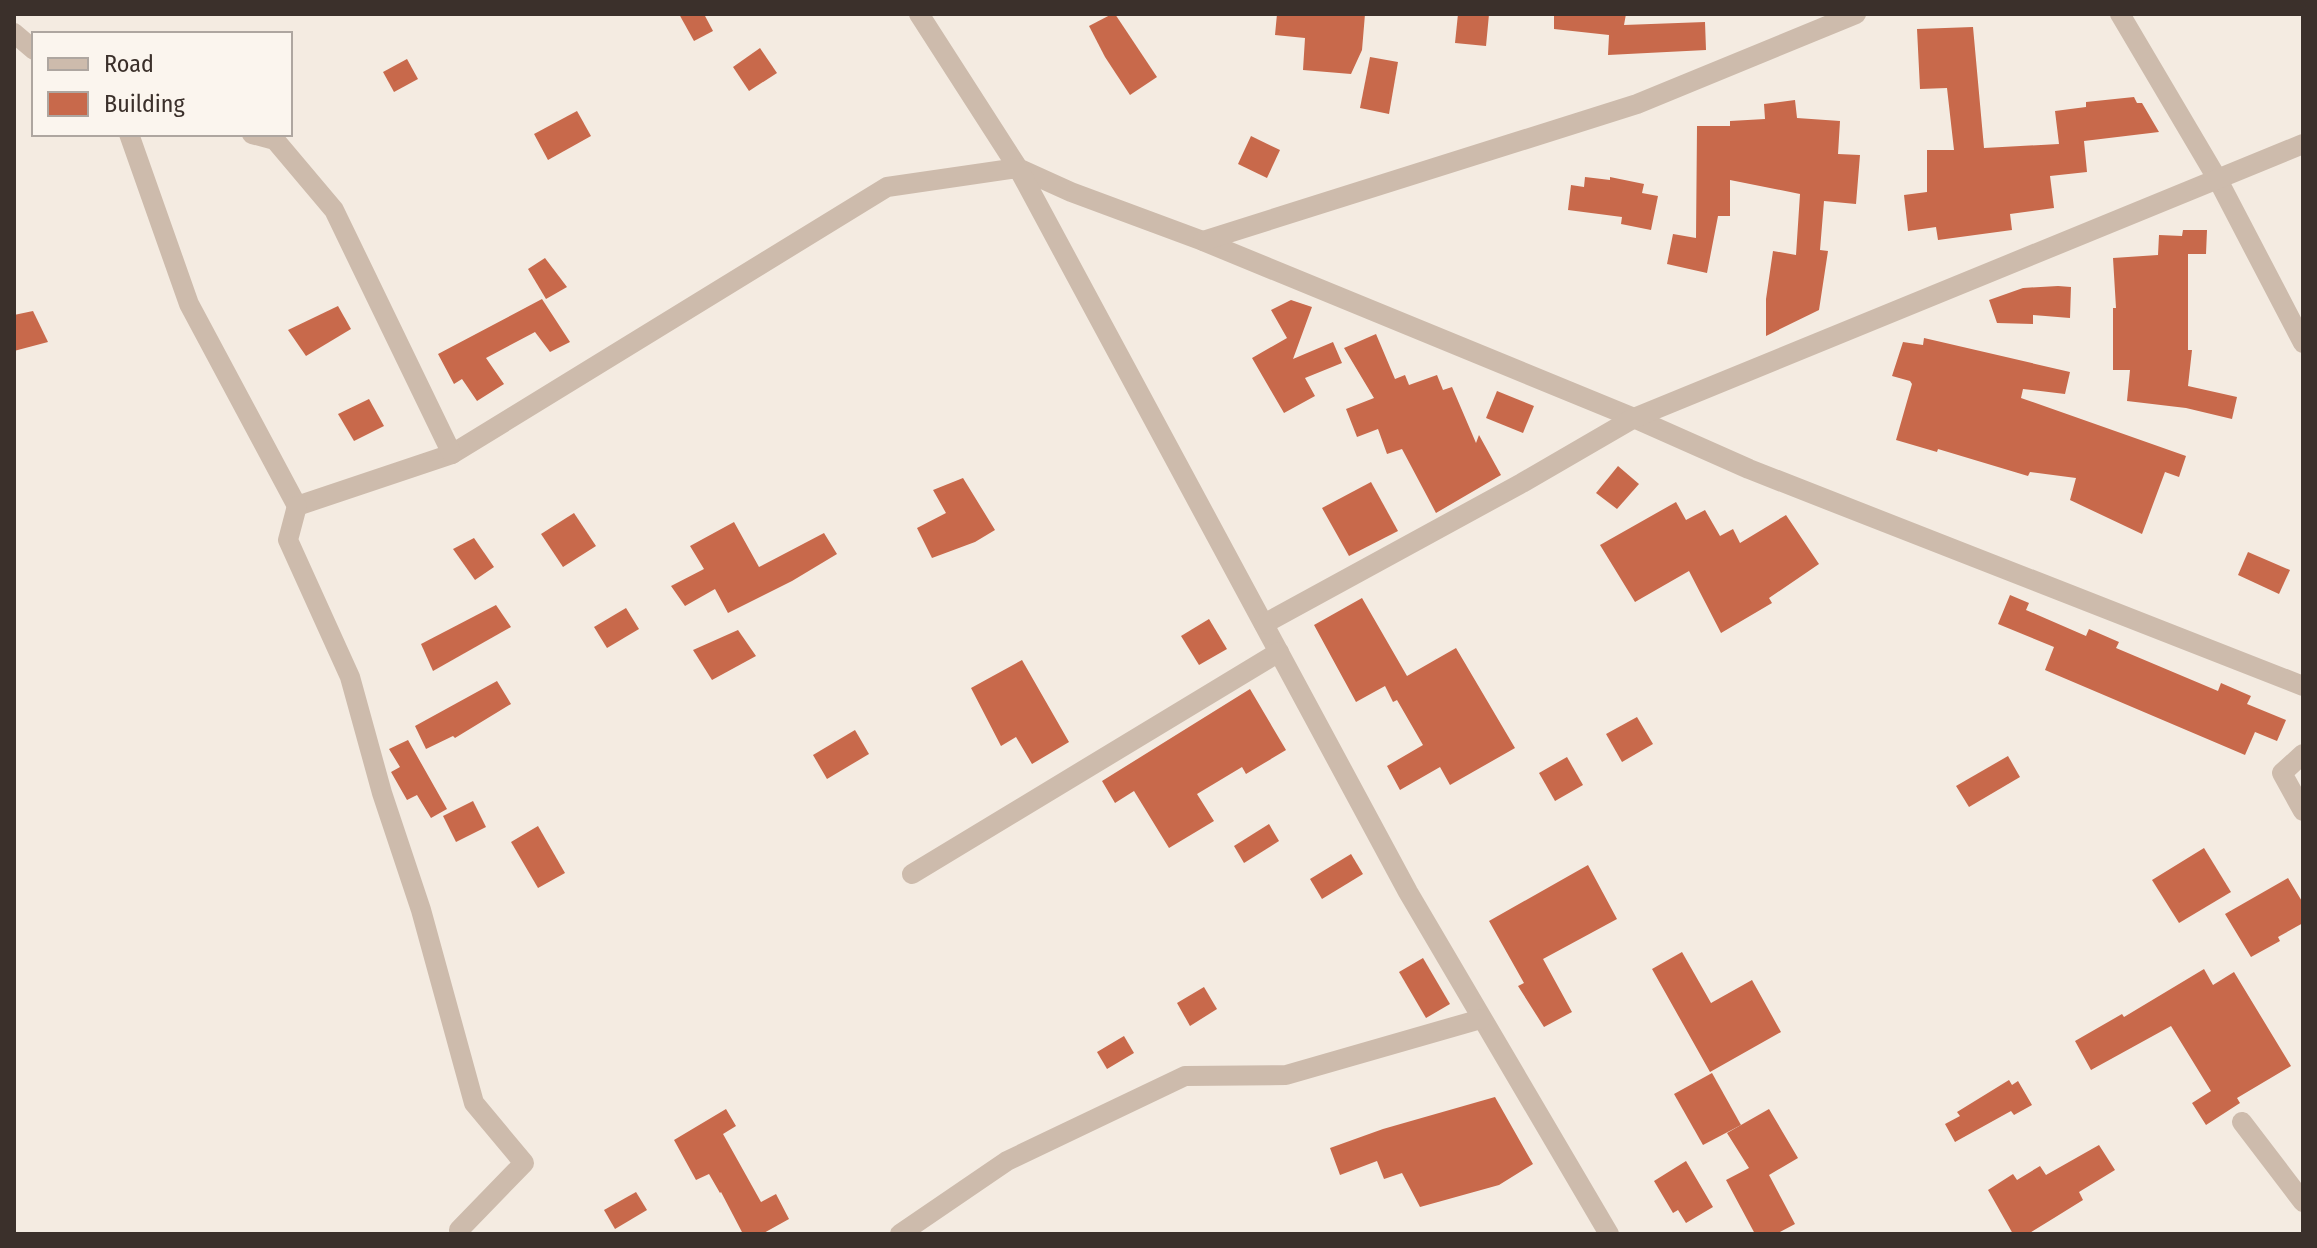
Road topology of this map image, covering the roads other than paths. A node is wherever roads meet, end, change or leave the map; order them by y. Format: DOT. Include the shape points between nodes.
graph roads {
  1 [pos="919,14"];
  2 [pos="1856,14"];
  3 [pos="2120,14"];
  4 [pos="14,33"];
  5 [pos="32,48"];
  6 [pos="130,136"];
  7 [pos="260,136"];
  8 [pos="2303,144"];
  9 [pos="1018,168"];
  10 [pos="2218,180"];
  11 [pos="1203,241"];
  12 [pos="2303,343"];
  13 [pos="1634,418"];
  14 [pos="452,454"];
  15 [pos="297,506"];
  16 [pos="1264,624"];
  17 [pos="1279,652"];
  18 [pos="2303,686"];
  19 [pos="2303,754"];
  20 [pos="2303,811"];
  21 [pos="912,874"];
  22 [pos="1481,1019"];
  23 [pos="2242,1122"];
  24 [pos="2303,1202"];
  25 [pos="460,1234"];
  26 [pos="900,1234"];
  27 [pos="1609,1234"];
  1 -- 9 [label="street"];
  2 -- 11 [label="street" via="1637,104"];
  3 -- 10 [label="street"];
  4 -- 5 [label="street"];
  6 -- 15 [label="street" via="189,304"];
  7 -- 14 [label="street" via="275,140 334,210"];
  8 -- 10 [label="street"];
  9 -- 11 [label="street"];
  9 -- 14 [label="street" via="887,187"];
  9 -- 16 [label="street"];
  10 -- 12 [label="street"];
  10 -- 13 [label="street"];
  11 -- 13 [label="street"];
  13 -- 16 [label="street"];
  13 -- 18 [label="street" via="1749,469"];
  14 -- 15 [label="street"];
  15 -- 25 [label="street" via="288,540 350,677 474,1103 524,1163"];
  16 -- 17 [label="street"];
  17 -- 21 [label="street"];
  17 -- 22 [label="street"];
  19 -- 20 [label="street" via="2282,773"];
  22 -- 26 [label="street" via="1286,1075 1185,1076 1007,1161"];
  22 -- 27 [label="street"];
  23 -- 24 [label="street"];
}
